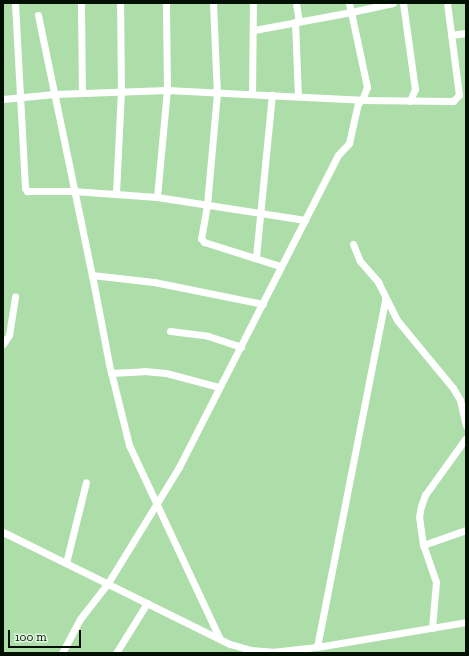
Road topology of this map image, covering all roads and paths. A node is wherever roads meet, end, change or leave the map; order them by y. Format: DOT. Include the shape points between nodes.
graph roads {
  1 [pos="15,3"];
  2 [pos="81,3"];
  3 [pos="120,3"];
  4 [pos="166,3"];
  5 [pos="213,3"];
  6 [pos="252,3"];
  7 [pos="296,3"];
  8 [pos="349,3"];
  9 [pos="392,3"];
  10 [pos="405,3"];
  11 [pos="447,3"];
  12 [pos="351,12"];
  13 [pos="38,15"];
  14 [pos="297,22"];
  15 [pos="254,30"];
  16 [pos="466,33"];
  17 [pos="451,35"];
  18 [pos="167,90"];
  19 [pos="121,92"];
  20 [pos="82,93"];
  21 [pos="217,93"];
  22 [pos="55,94"];
  23 [pos="252,94"];
  24 [pos="272,95"];
  25 [pos="298,96"];
  26 [pos="20,97"];
  27 [pos="3,99"];
  28 [pos="362,100"];
  29 [pos="410,101"];
  30 [pos="73,191"];
  31 [pos="116,194"];
  32 [pos="157,197"];
  33 [pos="207,205"];
  34 [pos="259,212"];
  35 [pos="305,220"];
  36 [pos="353,244"];
  37 [pos="256,257"];
  38 [pos="280,266"];
  39 [pos="92,275"];
  40 [pos="15,296"];
  41 [pos="385,300"];
  42 [pos="263,304"];
  43 [pos="170,331"];
  44 [pos="3,344"];
  45 [pos="241,347"];
  46 [pos="111,373"];
  47 [pos="219,387"];
  48 [pos="466,425"];
  49 [pos="466,438"];
  50 [pos="86,482"];
  51 [pos="156,504"];
  52 [pos="466,530"];
  53 [pos="3,532"];
  54 [pos="423,545"];
  55 [pos="66,563"];
  56 [pos="108,583"];
  57 [pos="147,603"];
  58 [pos="466,622"];
  59 [pos="432,628"];
  60 [pos="220,639"];
  61 [pos="230,644"];
  62 [pos="317,647"];
  63 [pos="62,653"];
  64 [pos="116,653"];
  65 [pos="234,653"];
  1 -- 26 [label="street"];
  2 -- 20 [label="street"];
  3 -- 19 [label="street"];
  4 -- 18 [label="street"];
  5 -- 21 [label="street"];
  6 -- 15 [label="street"];
  7 -- 14 [label="street"];
  8 -- 12 [label="street"];
  9 -- 12 [label="street"];
  10 -- 29 [label="street" via="415,89"];
  11 -- 17 [label="street"];
  12 -- 14 [label="street"];
  12 -- 28 [label="street" via="367,87"];
  13 -- 22 [label="street"];
  14 -- 15 [label="street"];
  14 -- 25 [label="street"];
  15 -- 23 [label="street"];
  16 -- 17 [label="street"];
  17 -- 29 [label="street" via="459,92 457,99"];
  18 -- 19 [label="street"];
  18 -- 21 [label="street"];
  18 -- 32 [label="street"];
  19 -- 20 [label="street"];
  19 -- 31 [label="street"];
  20 -- 22 [label="street"];
  21 -- 23 [label="street"];
  21 -- 33 [label="street"];
  22 -- 26 [label="street"];
  22 -- 30 [label="street"];
  23 -- 24 [label="street"];
  24 -- 25 [label="street"];
  24 -- 34 [label="street"];
  25 -- 28 [label="street"];
  26 -- 27 [label="street"];
  26 -- 30 [label="street" via="26,190"];
  28 -- 29 [label="street"];
  28 -- 35 [label="street" via="357,107 349,142 338,155"];
  30 -- 31 [label="street"];
  30 -- 39 [label="street"];
  31 -- 32 [label="street"];
  32 -- 33 [label="street"];
  33 -- 34 [label="street"];
  33 -- 37 [label="street" via="201,235 204,242"];
  34 -- 35 [label="street"];
  34 -- 37 [label="street"];
  35 -- 38 [label="street"];
  36 -- 41 [label="street" via="360,261 378,282"];
  37 -- 38 [label="street"];
  38 -- 42 [label="street"];
  39 -- 42 [label="street" via="154,282"];
  39 -- 46 [label="street"];
  40 -- 44 [label="street" via="9,335"];
  41 -- 48 [label="street" via="397,320 453,388 460,400"];
  41 -- 62 [label="street"];
  42 -- 45 [label="street"];
  43 -- 45 [label="street" via="208,336"];
  45 -- 47 [label="street"];
  46 -- 47 [label="street" via="166,373"];
  46 -- 51 [label="street" via="129,445"];
  47 -- 51 [label="street" via="179,467"];
  49 -- 54 [label="street" via="429,490 421,506 419,517"];
  50 -- 55 [label="street"];
  51 -- 56 [label="street"];
  51 -- 60 [label="street"];
  52 -- 54 [label="street"];
  53 -- 55 [label="street"];
  54 -- 59 [label="street" via="436,582"];
  55 -- 56 [label="street"];
  56 -- 57 [label="street"];
  56 -- 63 [label="street" via="80,619"];
  57 -- 60 [label="street"];
  57 -- 64 [label="street"];
  58 -- 59 [label="street"];
  59 -- 62 [label="street"];
  60 -- 61 [label="street"];
  61 -- 62 [label="street" via="272,652"];
  61 -- 65 [label="street"];
}
